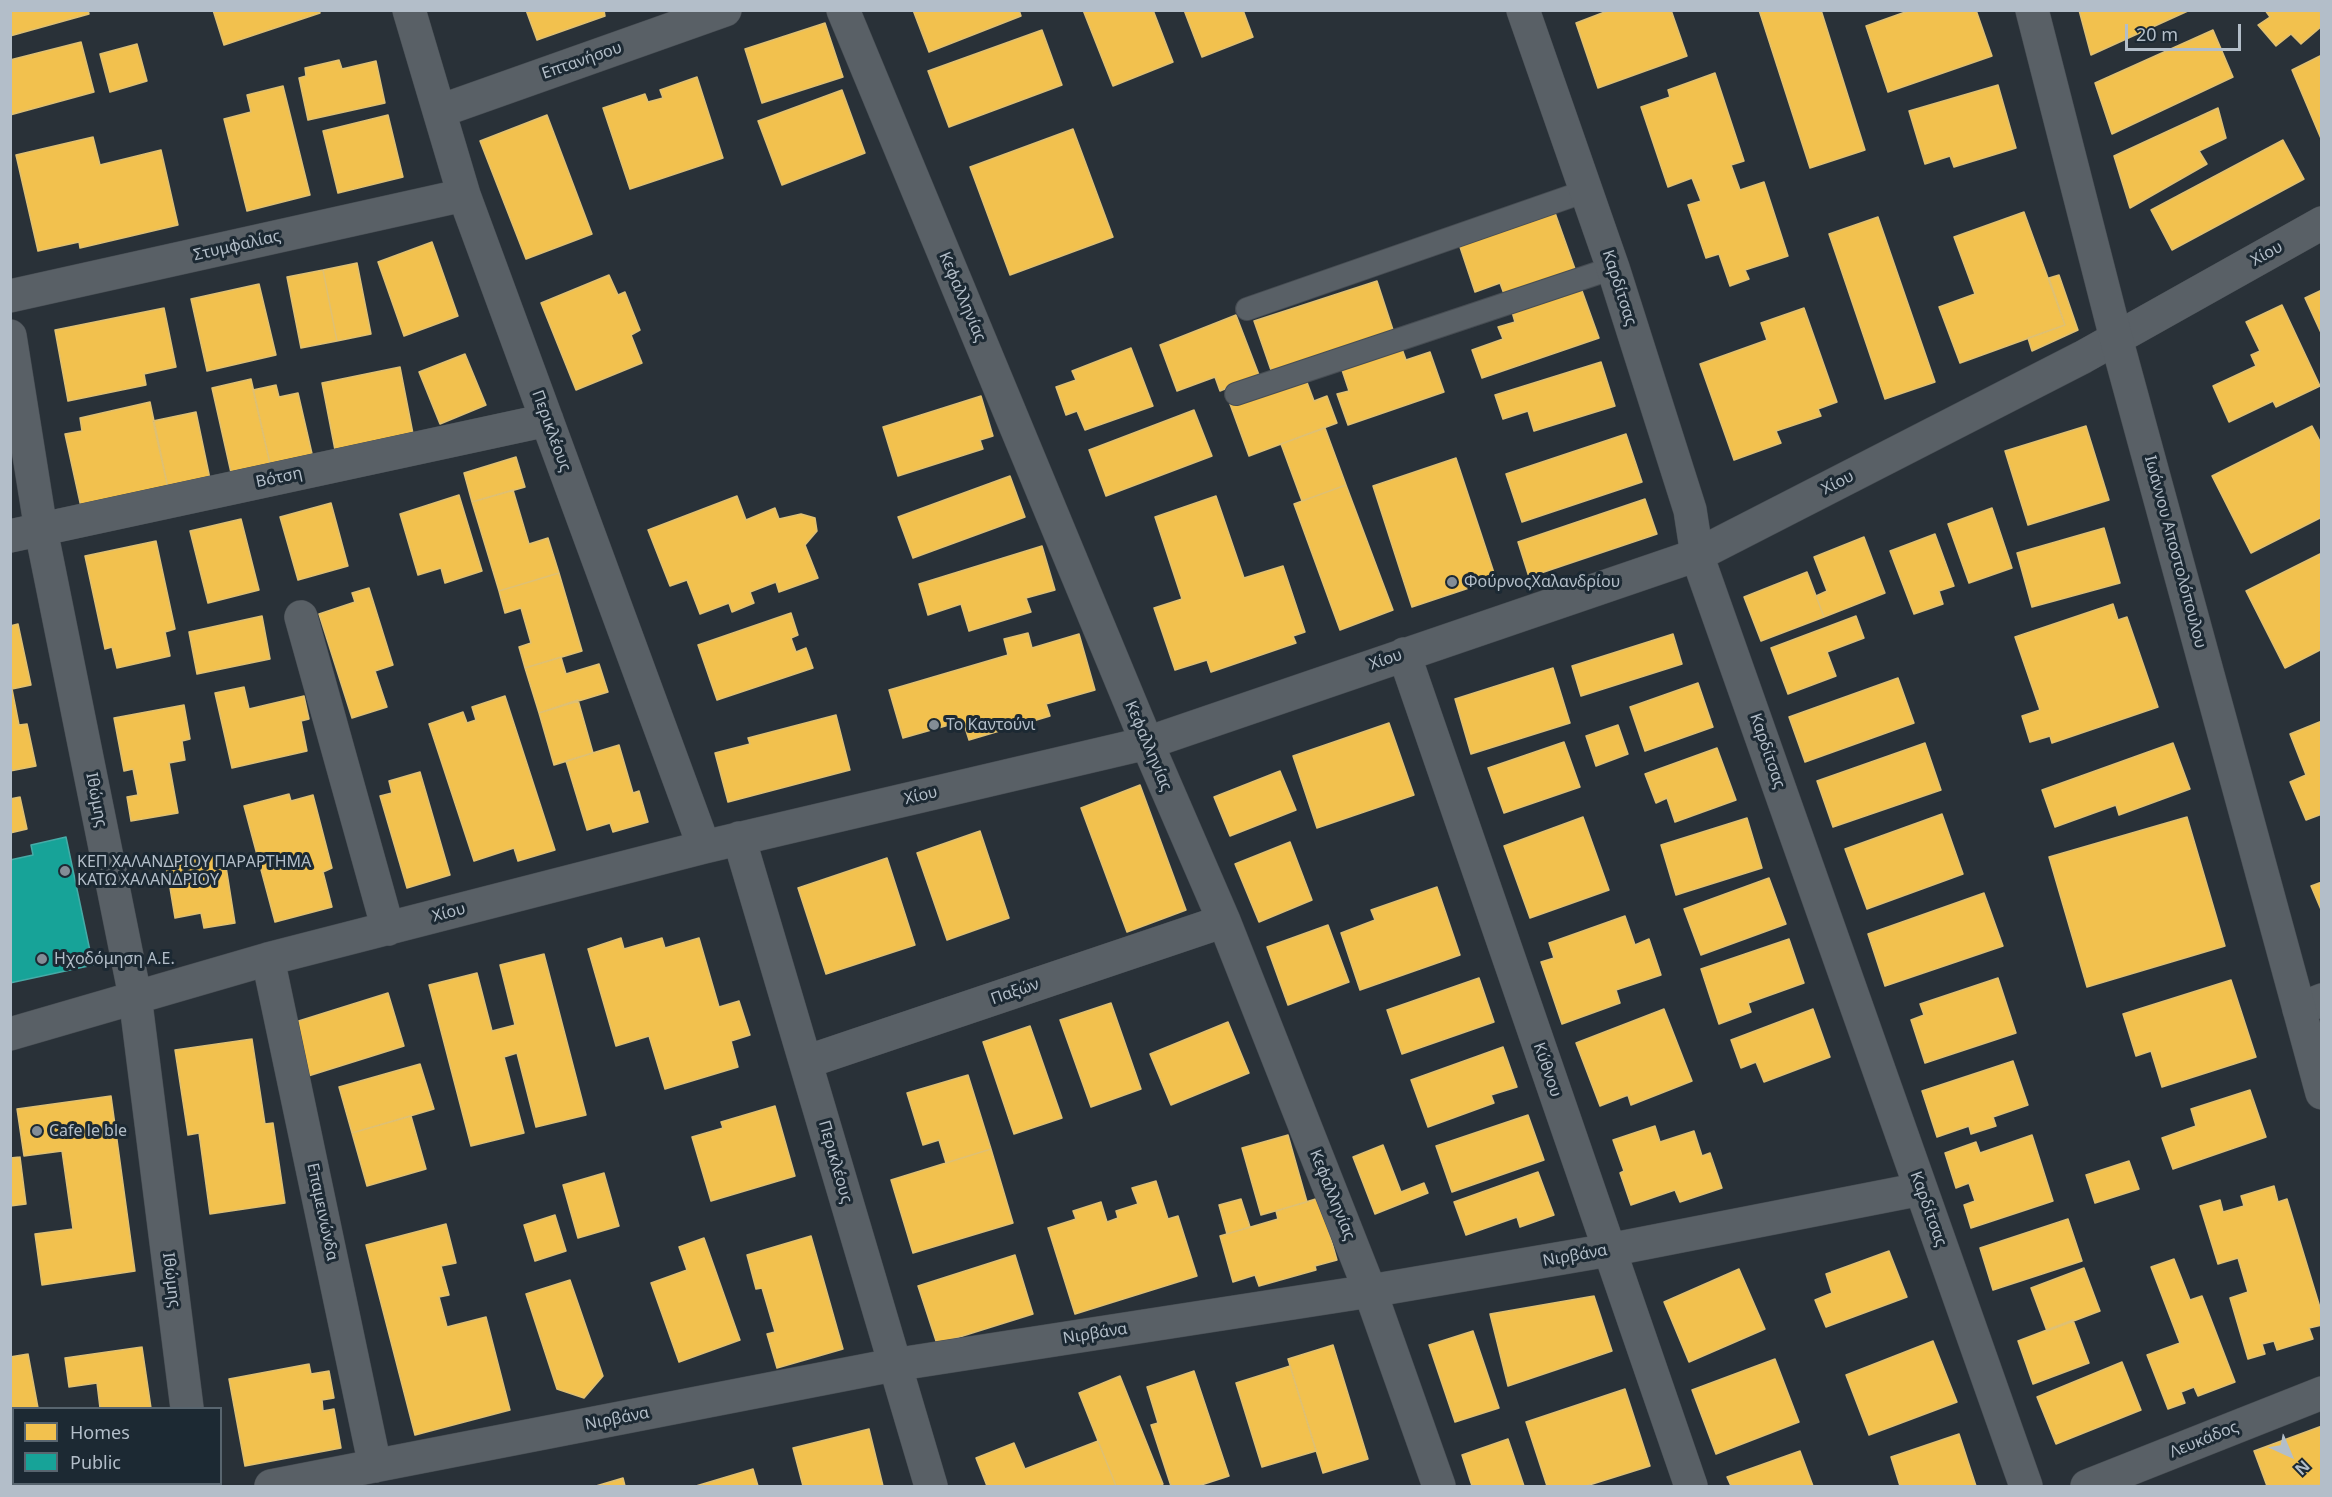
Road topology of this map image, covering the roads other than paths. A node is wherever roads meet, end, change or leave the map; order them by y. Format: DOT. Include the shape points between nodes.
graph roads {
  1 [pos="409,10"];
  2 [pos="725,10"];
  3 [pos="843,10"];
  4 [pos="1523,10"];
  5 [pos="2032,10"];
  6 [pos="440,111"];
  7 [pos="1586,191"];
  8 [pos="464,195"];
  9 [pos="2322,223"];
  10 [pos="1613,268"];
  11 [pos="10,296"];
  12 [pos="1247,309"];
  13 [pos="10,336"];
  14 [pos="2116,338"];
  15 [pos="1236,393"];
  16 [pos="547,420"];
  17 [pos="26,533"];
  18 [pos="1697,555"];
  19 [pos="301,617"];
  20 [pos="1404,654"];
  21 [pos="1147,743"];
  22 [pos="739,838"];
  23 [pos="704,847"];
  24 [pos="1224,921"];
  25 [pos="388,929"];
  26 [pos="268,959"];
  27 [pos="135,996"];
  28 [pos="2310,1004"];
  29 [pos="10,1034"];
  30 [pos="806,1062"];
  31 [pos="2322,1093"];
  32 [pos="1921,1189"];
  33 [pos="1609,1250"];
  34 [pos="1370,1291"];
  35 [pos="893,1365"];
  36 [pos="2322,1393"];
  37 [pos="187,1407"];
  38 [pos="375,1466"];
  39 [pos="271,1486"];
  40 [pos="931,1486"];
  41 [pos="1439,1486"];
  42 [pos="1691,1486"];
  43 [pos="2026,1486"];
  44 [pos="2087,1486"];
  1 -- 6 [label="street, Περικλέους"];
  2 -- 6 [label="street, Επτανήσου"];
  3 -- 21 [label="street, Κεφαλληνίας"];
  4 -- 7 [label="street, Καρδίτσας"];
  5 -- 14 [label="street, Ιωάννου Αποστολόπουλου"];
  6 -- 8 [label="street, Περικλέους"];
  7 -- 10 [label="street, Καρδίτσας"];
  7 -- 12 [label="lane"];
  8 -- 11 [label="street, Στυμφαλίας"];
  8 -- 16 [label="street, Περικλέους"];
  9 -- 14 [label="street, Χίου"];
  10 -- 15 [label="lane"];
  10 -- 18 [label="street, Καρδίτσας" via="1690,510"];
  13 -- 17 [label="street, Ιθώμης"];
  14 -- 18 [label="street, Χίου"];
  14 -- 28 [label="street, Ιωάννου Αποστολόπουλου"];
  16 -- 17 [label="street, Βότση"];
  16 -- 23 [label="street, Περικλέους"];
  17 -- 27 [label="street, Ιθώμης"];
  18 -- 20 [label="street, Χίου"];
  18 -- 32 [label="street, Καρδίτσας"];
  19 -- 25 [label="street"];
  20 -- 21 [label="street, Χίου"];
  20 -- 33 [label="street, Κύθνου"];
  21 -- 22 [label="street, Χίου"];
  21 -- 24 [label="street, Κεφαλληνίας"];
  22 -- 23 [label="street, Χίου"];
  22 -- 30 [label="street, Περικλέους"];
  23 -- 25 [label="street, Χίου"];
  24 -- 30 [label="street, Παξών"];
  24 -- 34 [label="street, Κεφαλληνίας"];
  25 -- 26 [label="street, Χίου"];
  26 -- 27 [label="street, Χίου"];
  26 -- 38 [label="street, Επαμεινώνδα"];
  27 -- 29 [label="street, Χίου"];
  27 -- 37 [label="street, Ιθώμης"];
  28 -- 31 [label="street, Ιωάννου Αποστολόπουλου"];
  30 -- 35 [label="street, Περικλέους"];
  32 -- 33 [label="street, Νιρβάνα"];
  32 -- 43 [label="street, Καρδίτσας"];
  33 -- 34 [label="street, Νιρβάνα"];
  33 -- 42 [label="street, Κύθνου"];
  34 -- 35 [label="street, Νιρβάνα"];
  34 -- 41 [label="street, Κεφαλληνίας"];
  35 -- 38 [label="street, Νιρβάνα"];
  35 -- 40 [label="street, Περικλέους"];
  36 -- 44 [label="street, Λευκάδος"];
  38 -- 39 [label="street, Νιρβάνα"];
}
